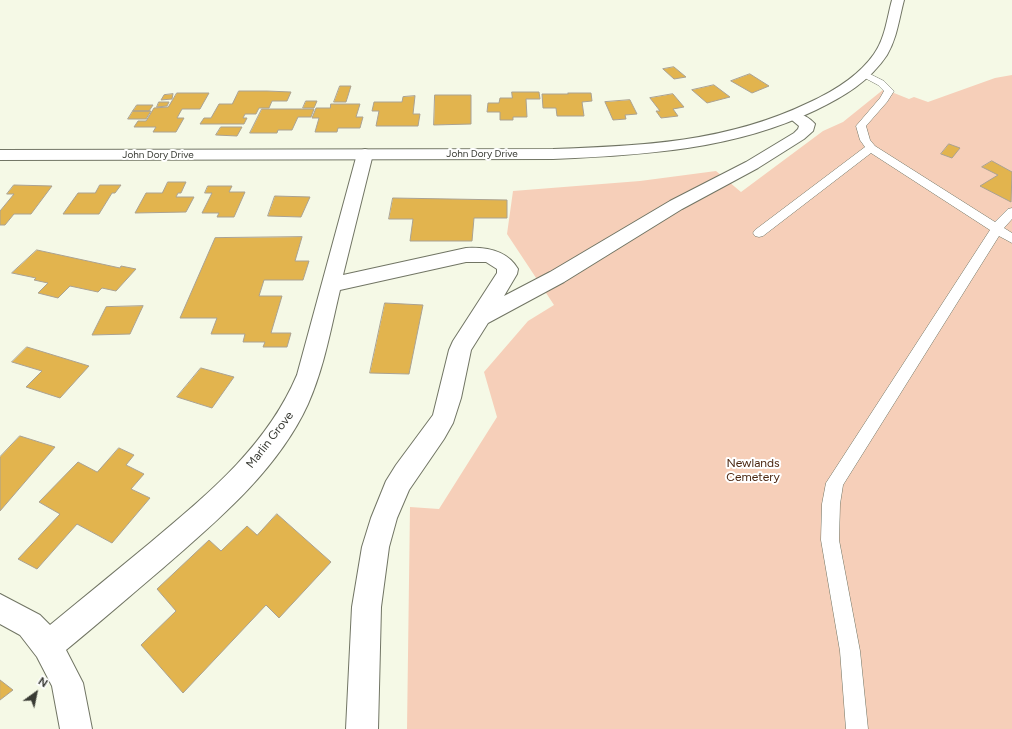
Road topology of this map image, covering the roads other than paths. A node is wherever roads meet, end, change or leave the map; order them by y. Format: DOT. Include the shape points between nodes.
graph roads {
  1 [pos="898,0"];
  2 [pos="864,74"];
  3 [pos="794,116"];
  4 [pos="871,148"];
  5 [pos="365,154"];
  6 [pos="0,155"];
  7 [pos="1012,212"];
  8 [pos="997,229"];
  9 [pos="759,233"];
  10 [pos="1012,239"];
  11 [pos="332,286"];
  12 [pos="481,317"];
  13 [pos="0,608"];
  14 [pos="48,646"];
  15 [pos="76,729"];
  16 [pos="362,729"];
  17 [pos="857,729"];
  1 -- 2 [label="street, John Dory Drive" via="889,36 880,54"];
  2 -- 3 [label="street, John Dory Drive" via="841,92"];
  2 -- 4 [label="lane" via="882,83 889,91 886,98 861,126"];
  3 -- 5 [label="street, John Dory Drive" via="778,123 700,143 653,149 553,154"];
  3 -- 12 [label="street" via="807,124 805,131 799,136 752,165 676,205 557,277"];
  4 -- 8 [label="lane"];
  4 -- 9 [label="lane"];
  5 -- 6 [label="street, John Dory Drive"];
  5 -- 11 [label="street, Marlin Grove"];
  7 -- 8 [label="lane"];
  8 -- 10 [label="lane"];
  8 -- 17 [label="lane" via="835,483 831,504 830,540 850,650"];
  11 -- 12 [label="street" via="466,255 491,256 502,261 508,269"];
  11 -- 14 [label="street, Marlin Grove" via="300,398 285,424 264,451 181,535"];
  12 -- 16 [label="street" via="460,350 444,418 401,478 374,551 368,593"];
  13 -- 14 [label="street" via="30,625"];
  14 -- 15 [label="street" via="67,683"];
}
